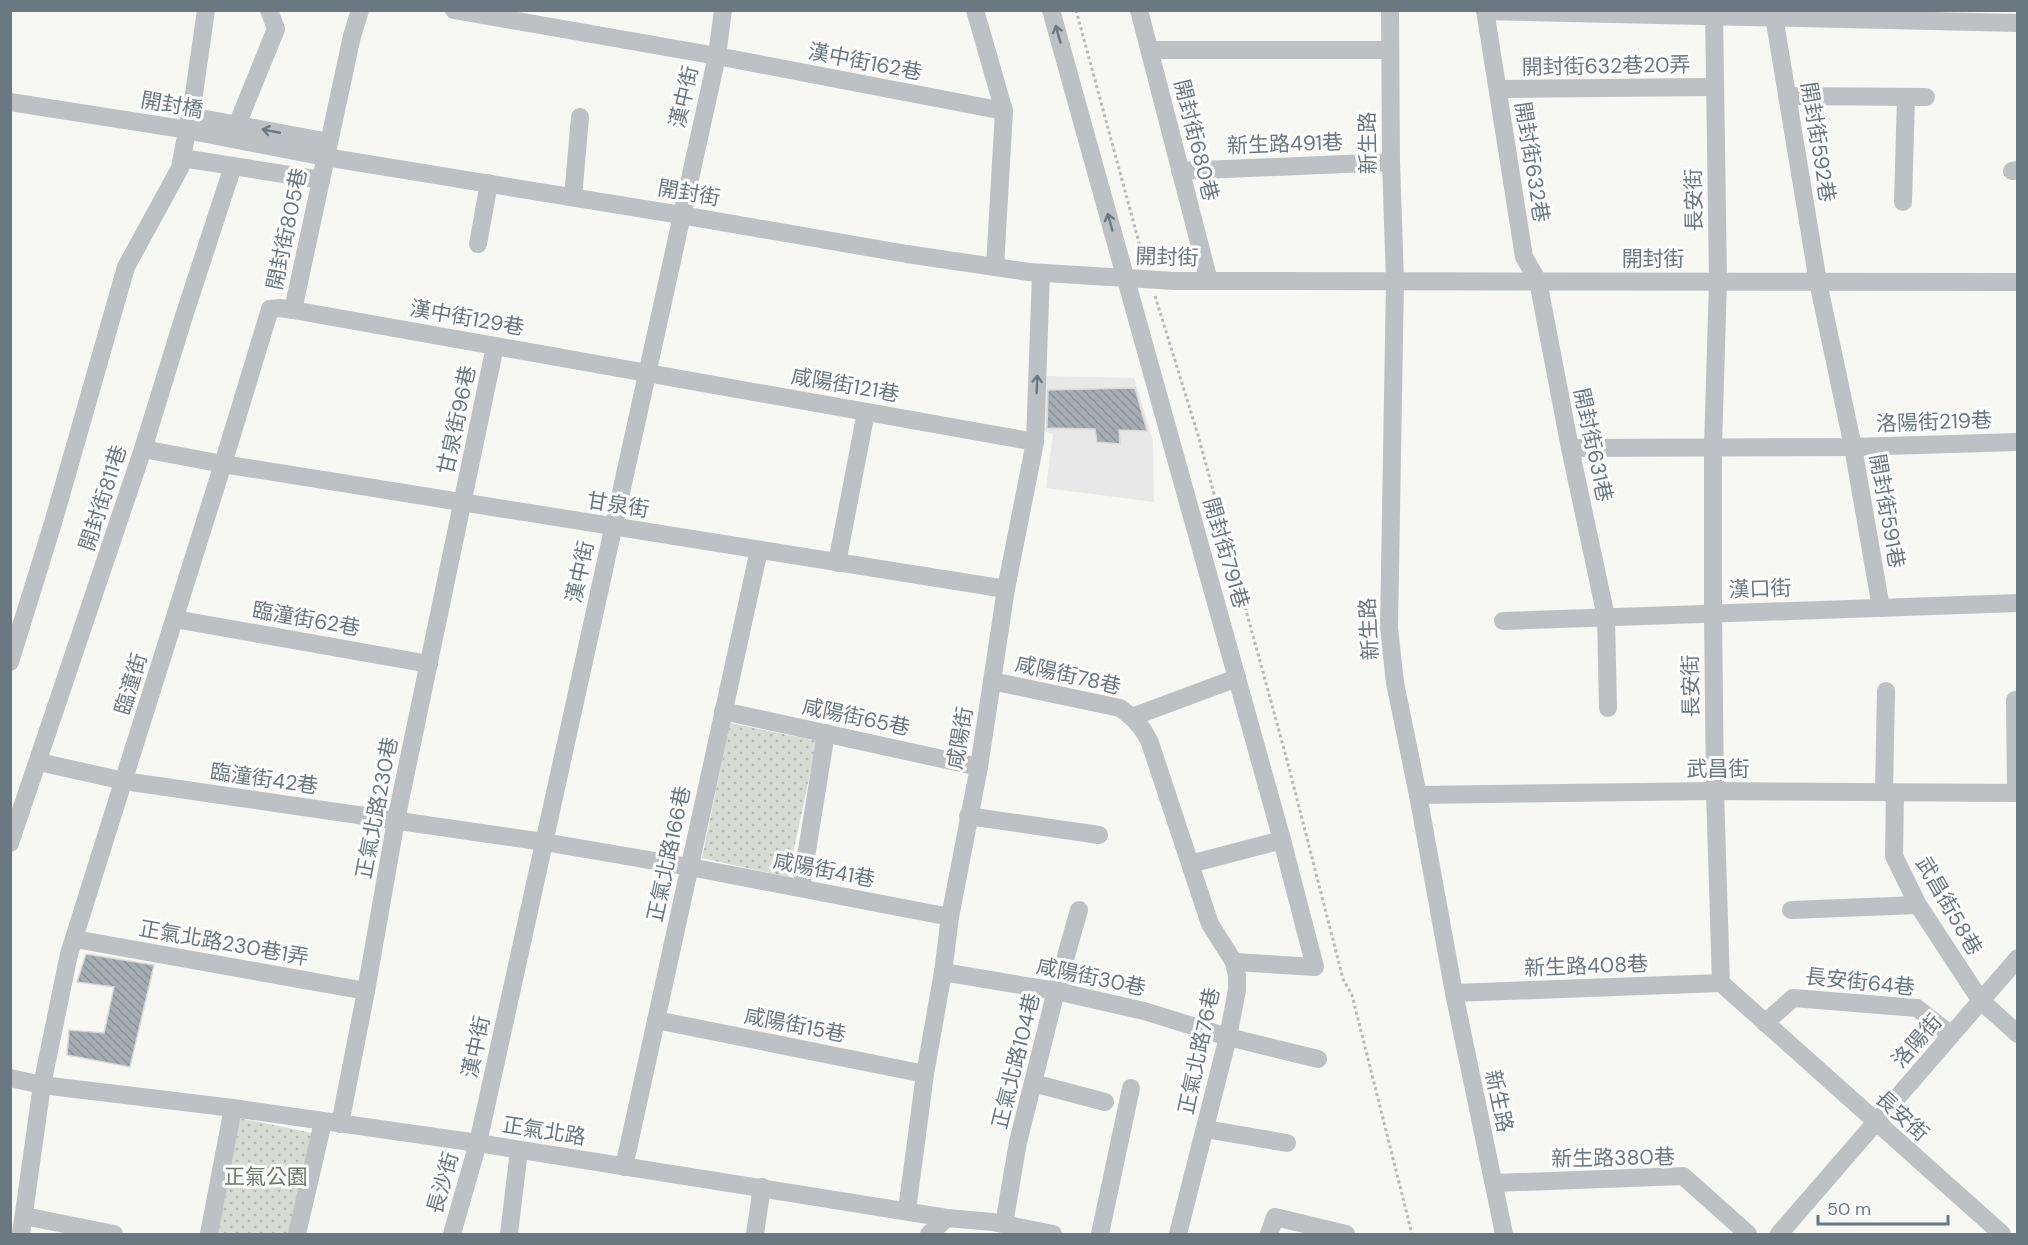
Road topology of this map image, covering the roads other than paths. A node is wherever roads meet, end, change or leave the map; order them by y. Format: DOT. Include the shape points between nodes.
graph roads {
  1 [pos="206,10"];
  2 [pos="269,10"];
  3 [pos="360,10"];
  4 [pos="454,10"];
  5 [pos="723,10"];
  6 [pos="975,10"];
  7 [pos="1051,10"];
  8 [pos="1139,10"];
  9 [pos="1390,10"];
  10 [pos="1485,11"];
  11 [pos="1714,14"];
  12 [pos="1773,14"];
  13 [pos="2018,23"];
  14 [pos="1150,50"];
  15 [pos="1389,50"];
  16 [pos="717,57"];
  17 [pos="1715,87"];
  18 [pos="1498,89"];
  19 [pos="1787,96"];
  20 [pos="1906,97"];
  21 [pos="1926,98"];
  22 [pos="10,102"];
  23 [pos="1004,111"];
  24 [pos="190,116"];
  25 [pos="580,117"];
  26 [pos="237,125"];
  27 [pos="327,150"];
  28 [pos="182,158"];
  29 [pos="1391,162"];
  30 [pos="233,166"];
  31 [pos="1180,171"];
  32 [pos="321,180"];
  33 [pos="489,183"];
  34 [pos="573,197"];
  35 [pos="1903,202"];
  36 [pos="681,215"];
  37 [pos="477,244"];
  38 [pos="995,267"];
  39 [pos="1041,273"];
  40 [pos="1126,278"];
  41 [pos="1209,281"];
  42 [pos="1395,281"];
  43 [pos="1538,281"];
  44 [pos="1718,281"];
  45 [pos="1818,282"];
  46 [pos="2018,282"];
  47 [pos="287,309"];
  48 [pos="495,346"];
  49 [pos="646,372"];
  50 [pos="866,412"];
  51 [pos="1035,442"];
  52 [pos="2018,442"];
  53 [pos="1713,447"];
  54 [pos="1853,447"];
  55 [pos="1570,448"];
  56 [pos="143,449"];
  57 [pos="224,464"];
  58 [pos="463,502"];
  59 [pos="613,526"];
  60 [pos="759,550"];
  61 [pos="837,563"];
  62 [pos="1006,590"];
  63 [pos="2018,603"];
  64 [pos="1881,608"];
  65 [pos="1713,613"];
  66 [pos="1606,617"];
  67 [pos="175,619"];
  68 [pos="1503,621"];
  69 [pos="10,662"];
  70 [pos="429,664"];
  71 [pos="1237,678"];
  72 [pos="992,681"];
  73 [pos="1886,692"];
  74 [pos="2015,700"];
  75 [pos="1608,708"];
  76 [pos="723,711"];
  77 [pos="1132,717"];
  78 [pos="826,733"];
  79 [pos="39,762"];
  80 [pos="979,767"];
  81 [pos="124,781"];
  82 [pos="1715,790"];
  83 [pos="1890,792"];
  84 [pos="2017,793"];
  85 [pos="1418,795"];
  86 [pos="968,816"];
  87 [pos="396,820"];
  88 [pos="1099,835"];
  89 [pos="1282,840"];
  90 [pos="544,842"];
  91 [pos="10,843"];
  92 [pos="1190,864"];
  93 [pos="690,867"];
  94 [pos="801,888"];
  95 [pos="1918,905"];
  96 [pos="1079,910"];
  97 [pos="1791,910"];
  98 [pos="950,916"];
  99 [pos="75,939"];
  100 [pos="2018,958"];
  101 [pos="1234,962"];
  102 [pos="943,972"];
  103 [pos="1720,983"];
  104 [pos="366,991"];
  105 [pos="1056,991"];
  106 [pos="1454,993"];
  107 [pos="1981,1001"];
  108 [pos="656,1020"];
  109 [pos="1766,1023"];
  110 [pos="2018,1034"];
  111 [pos="1951,1035"];
  112 [pos="1228,1037"];
  113 [pos="1318,1059"];
  114 [pos="925,1074"];
  115 [pos="27,1081"];
  116 [pos="1033,1083"];
  117 [pos="1131,1088"];
  118 [pos="1105,1102"];
  119 [pos="233,1108"];
  120 [pos="331,1123"];
  121 [pos="1876,1123"];
  122 [pos="1205,1129"];
  123 [pos="478,1143"];
  124 [pos="1287,1143"];
  125 [pos="519,1150"];
  126 [pos="624,1167"];
  127 [pos="1494,1184"];
  128 [pos="762,1187"];
  129 [pos="907,1210"];
  130 [pos="24,1216"];
  131 [pos="947,1218"];
  132 [pos="1004,1224"];
  133 [pos="21,1234"];
  134 [pos="114,1234"];
  135 [pos="208,1234"];
  136 [pos="297,1234"];
  137 [pos="452,1234"];
  138 [pos="509,1234"];
  139 [pos="754,1234"];
  140 [pos="929,1234"];
  141 [pos="1053,1234"];
  142 [pos="1100,1234"];
  143 [pos="1178,1234"];
  144 [pos="1269,1234"];
  145 [pos="1346,1234"];
  146 [pos="1504,1234"];
  147 [pos="1748,1234"];
  148 [pos="1779,1234"];
  149 [pos="2002,1234"];
  1 -- 24 [label="street"];
  2 -- 26 [label="street" via="276,29"];
  3 -- 27 [label="street, 開封街805巷"];
  4 -- 16 [label="street, 漢中街162巷"];
  5 -- 16 [label="street, 漢中街"];
  6 -- 23 [label="street"];
  40 -- 7 [label="street, one-way"];
  8 -- 14 [label="street, 開封街680巷"];
  9 -- 15 [label="street, 新生路"];
  10 -- 11 [label="street"];
  10 -- 18 [label="street, 開封街632巷"];
  11 -- 12 [label="street"];
  11 -- 17 [label="street, 長安街"];
  12 -- 13 [label="street"];
  12 -- 19 [label="street, 開封街592巷"];
  14 -- 15 [label="street"];
  14 -- 31 [label="street, 開封街680巷"];
  15 -- 29 [label="street, 新生路"];
  16 -- 23 [label="street, 漢中街162巷"];
  16 -- 36 [label="street, 漢中街"];
  17 -- 18 [label="street, 開封街632巷20弄"];
  17 -- 44 [label="street, 長安街"];
  18 -- 43 [label="street, 開封街632巷" via="1524,257"];
  19 -- 20 [label="street"];
  19 -- 45 [label="street, 開封街592巷"];
  20 -- 21 [label="street"];
  20 -- 35 [label="street"];
  22 -- 27 [label="street, 開封橋, bridge"];
  23 -- 38 [label="street"];
  24 -- 26 [label="street"];
  24 -- 28 [label="street"];
  25 -- 34 [label="street"];
  27 -- 26 [label="street, one-way"];
  27 -- 32 [label="street, 開封街805巷"];
  27 -- 33 [label="street, 開封街"];
  28 -- 30 [label="street"];
  28 -- 69 [label="street" via="126,267"];
  29 -- 31 [label="street, 新生路491巷"];
  29 -- 42 [label="street, 新生路"];
  30 -- 32 [label="street"];
  30 -- 56 [label="street, 開封街811巷"];
  31 -- 41 [label="street, 開封街680巷"];
  32 -- 47 [label="street, 開封街805巷"];
  33 -- 34 [label="street, 開封街"];
  33 -- 37 [label="street"];
  34 -- 36 [label="street, 開封街"];
  36 -- 38 [label="street, 開封街"];
  36 -- 49 [label="street, 漢中街"];
  38 -- 39 [label="street, 開封街"];
  39 -- 40 [label="street, 開封街"];
  51 -- 39 [label="street, 咸陽街, one-way"];
  40 -- 41 [label="street, 開封街"];
  40 -- 71 [label="street, 開封街791巷"];
  41 -- 42 [label="street, 開封街"];
  42 -- 43 [label="street, 開封街"];
  42 -- 85 [label="street, 新生路" via="1389,628 1395,684"];
  43 -- 44 [label="street, 開封街"];
  43 -- 55 [label="street, 開封街631巷"];
  44 -- 45 [label="street, 開封街"];
  44 -- 53 [label="street, 長安街"];
  45 -- 46 [label="street, 開封街"];
  45 -- 54 [label="street, 開封街591巷"];
  47 -- 48 [label="street, 漢中街129巷"];
  47 -- 57 [label="street, 臨潼街" via="270,309"];
  48 -- 49 [label="street, 漢中街129巷"];
  48 -- 58 [label="street, 甘泉街96巷"];
  49 -- 50 [label="street, 咸陽街121巷"];
  49 -- 59 [label="street, 漢中街"];
  50 -- 51 [label="street, 咸陽街121巷"];
  50 -- 61 [label="street"];
  51 -- 62 [label="street, 咸陽街"];
  52 -- 54 [label="street, 洛陽街219巷"];
  53 -- 54 [label="street, 洛陽街219巷"];
  53 -- 55 [label="street, 洛陽街219巷"];
  53 -- 65 [label="street, 長安街"];
  54 -- 64 [label="street, 開封街591巷"];
  55 -- 66 [label="street, 開封街631巷"];
  56 -- 57 [label="street, 甘泉街"];
  56 -- 79 [label="street, 開封街811巷"];
  57 -- 58 [label="street, 甘泉街"];
  57 -- 67 [label="street, 臨潼街"];
  58 -- 59 [label="street, 甘泉街"];
  58 -- 70 [label="street, 正氣北路230巷"];
  59 -- 60 [label="street, 甘泉街"];
  59 -- 90 [label="street, 漢中街"];
  60 -- 61 [label="street, 甘泉街"];
  60 -- 76 [label="street, 正氣北路166巷"];
  61 -- 62 [label="street, 甘泉街"];
  62 -- 72 [label="street, 咸陽街"];
  63 -- 64 [label="street, 漢口街"];
  64 -- 65 [label="street, 漢口街"];
  65 -- 66 [label="street, 漢口街"];
  65 -- 82 [label="street, 長安街"];
  66 -- 68 [label="street, 漢口街"];
  66 -- 75 [label="street, 開封街631巷"];
  67 -- 70 [label="street, 臨潼街62巷"];
  67 -- 81 [label="street, 臨潼街"];
  70 -- 87 [label="street, 正氣北路230巷"];
  71 -- 77 [label="street"];
  71 -- 89 [label="street, 開封街791巷"];
  72 -- 77 [label="street, 咸陽街78巷" via="1120,708"];
  72 -- 80 [label="street, 咸陽街"];
  73 -- 83 [label="street, 武昌街58巷"];
  74 -- 84 [label="street"];
  76 -- 78 [label="street, 咸陽街65巷"];
  76 -- 93 [label="street, 正氣北路166巷"];
  77 -- 92 [label="street, 正氣北路76巷" via="1150,743"];
  78 -- 80 [label="street, 咸陽街65巷"];
  78 -- 94 [label="street"];
  79 -- 81 [label="street, 臨潼街42巷"];
  79 -- 91 [label="street, 開封街811巷"];
  80 -- 86 [label="street, 咸陽街"];
  81 -- 87 [label="street, 臨潼街42巷"];
  81 -- 99 [label="street, 臨潼街"];
  82 -- 83 [label="street, 武昌街"];
  82 -- 85 [label="street, 武昌街"];
  82 -- 103 [label="street, 長安街"];
  83 -- 84 [label="street, 武昌街"];
  83 -- 95 [label="street, 武昌街58巷" via="1894,856"];
  85 -- 106 [label="street, 新生路"];
  86 -- 88 [label="street"];
  86 -- 98 [label="street, 咸陽街"];
  87 -- 90 [label="street, 臨潼街42巷"];
  87 -- 104 [label="street, 正氣北路230巷"];
  89 -- 92 [label="street"];
  89 -- 101 [label="street, 開封街791巷" via="1316,967"];
  90 -- 93 [label="street, 咸陽街41巷"];
  90 -- 123 [label="street, 漢中街"];
  92 -- 101 [label="street, 正氣北路76巷" via="1210,924"];
  93 -- 94 [label="street, 咸陽街41巷"];
  93 -- 108 [label="street, 正氣北路166巷"];
  94 -- 98 [label="street, 咸陽街41巷"];
  95 -- 97 [label="street"];
  95 -- 107 [label="street, 武昌街58巷"];
  96 -- 105 [label="street, 正氣北路104巷"];
  98 -- 102 [label="street, 咸陽街"];
  99 -- 104 [label="street, 正氣北路230巷1弄"];
  99 -- 115 [label="street, 臨潼街"];
  100 -- 107 [label="street, 洛陽街"];
  101 -- 112 [label="street, 正氣北路76巷" via="1237,990"];
  102 -- 105 [label="street, 咸陽街30巷"];
  102 -- 114 [label="street, 咸陽街"];
  103 -- 106 [label="street, 新生路408巷"];
  103 -- 109 [label="street, 長安街"];
  104 -- 120 [label="street, 正氣北路230巷"];
  105 -- 112 [label="street, 咸陽街30巷" via="1144,1011"];
  105 -- 116 [label="street, 正氣北路104巷"];
  106 -- 127 [label="street, 新生路"];
  107 -- 110 [label="street, 武昌街58巷"];
  107 -- 111 [label="street, 洛陽街"];
  108 -- 114 [label="street, 咸陽街15巷"];
  108 -- 126 [label="street, 正氣北路166巷"];
  109 -- 111 [label="street, 長安街64巷" via="1793,998 1917,1008"];
  109 -- 121 [label="street, 長安街"];
  111 -- 121 [label="street, 洛陽街"];
  112 -- 113 [label="street, 咸陽街30巷"];
  112 -- 122 [label="street, 正氣北路76巷"];
  114 -- 129 [label="street, 咸陽街"];
  115 -- 119 [label="street, 正氣北路"];
  115 -- 130 [label="street, 臨潼街"];
  116 -- 118 [label="street"];
  116 -- 132 [label="street, 正氣北路104巷"];
  117 -- 142 [label="street"];
  119 -- 120 [label="street, 正氣北路"];
  119 -- 135 [label="street"];
  120 -- 123 [label="street, 正氣北路"];
  120 -- 136 [label="street, 正氣北路230巷"];
  121 -- 148 [label="street, 洛陽街"];
  121 -- 149 [label="street, 長安街"];
  122 -- 124 [label="street"];
  122 -- 143 [label="street, 正氣北路76巷"];
  123 -- 125 [label="street, 正氣北路"];
  123 -- 137 [label="street, 長沙街"];
  125 -- 126 [label="street, 正氣北路"];
  125 -- 138 [label="street"];
  126 -- 128 [label="street, 正氣北路"];
  127 -- 146 [label="street, 新生路"];
  127 -- 147 [label="street, 新生路380巷" via="1683,1176"];
  128 -- 129 [label="street, 正氣北路"];
  128 -- 139 [label="street"];
  129 -- 131 [label="street, 正氣北路"];
  130 -- 133 [label="street, 臨潼街"];
  130 -- 134 [label="street"];
  131 -- 132 [label="street, 正氣北路"];
  131 -- 140 [label="street"];
  132 -- 141 [label="street, 正氣北路"];
  144 -- 145 [label="street" via="1275,1217"];
}
